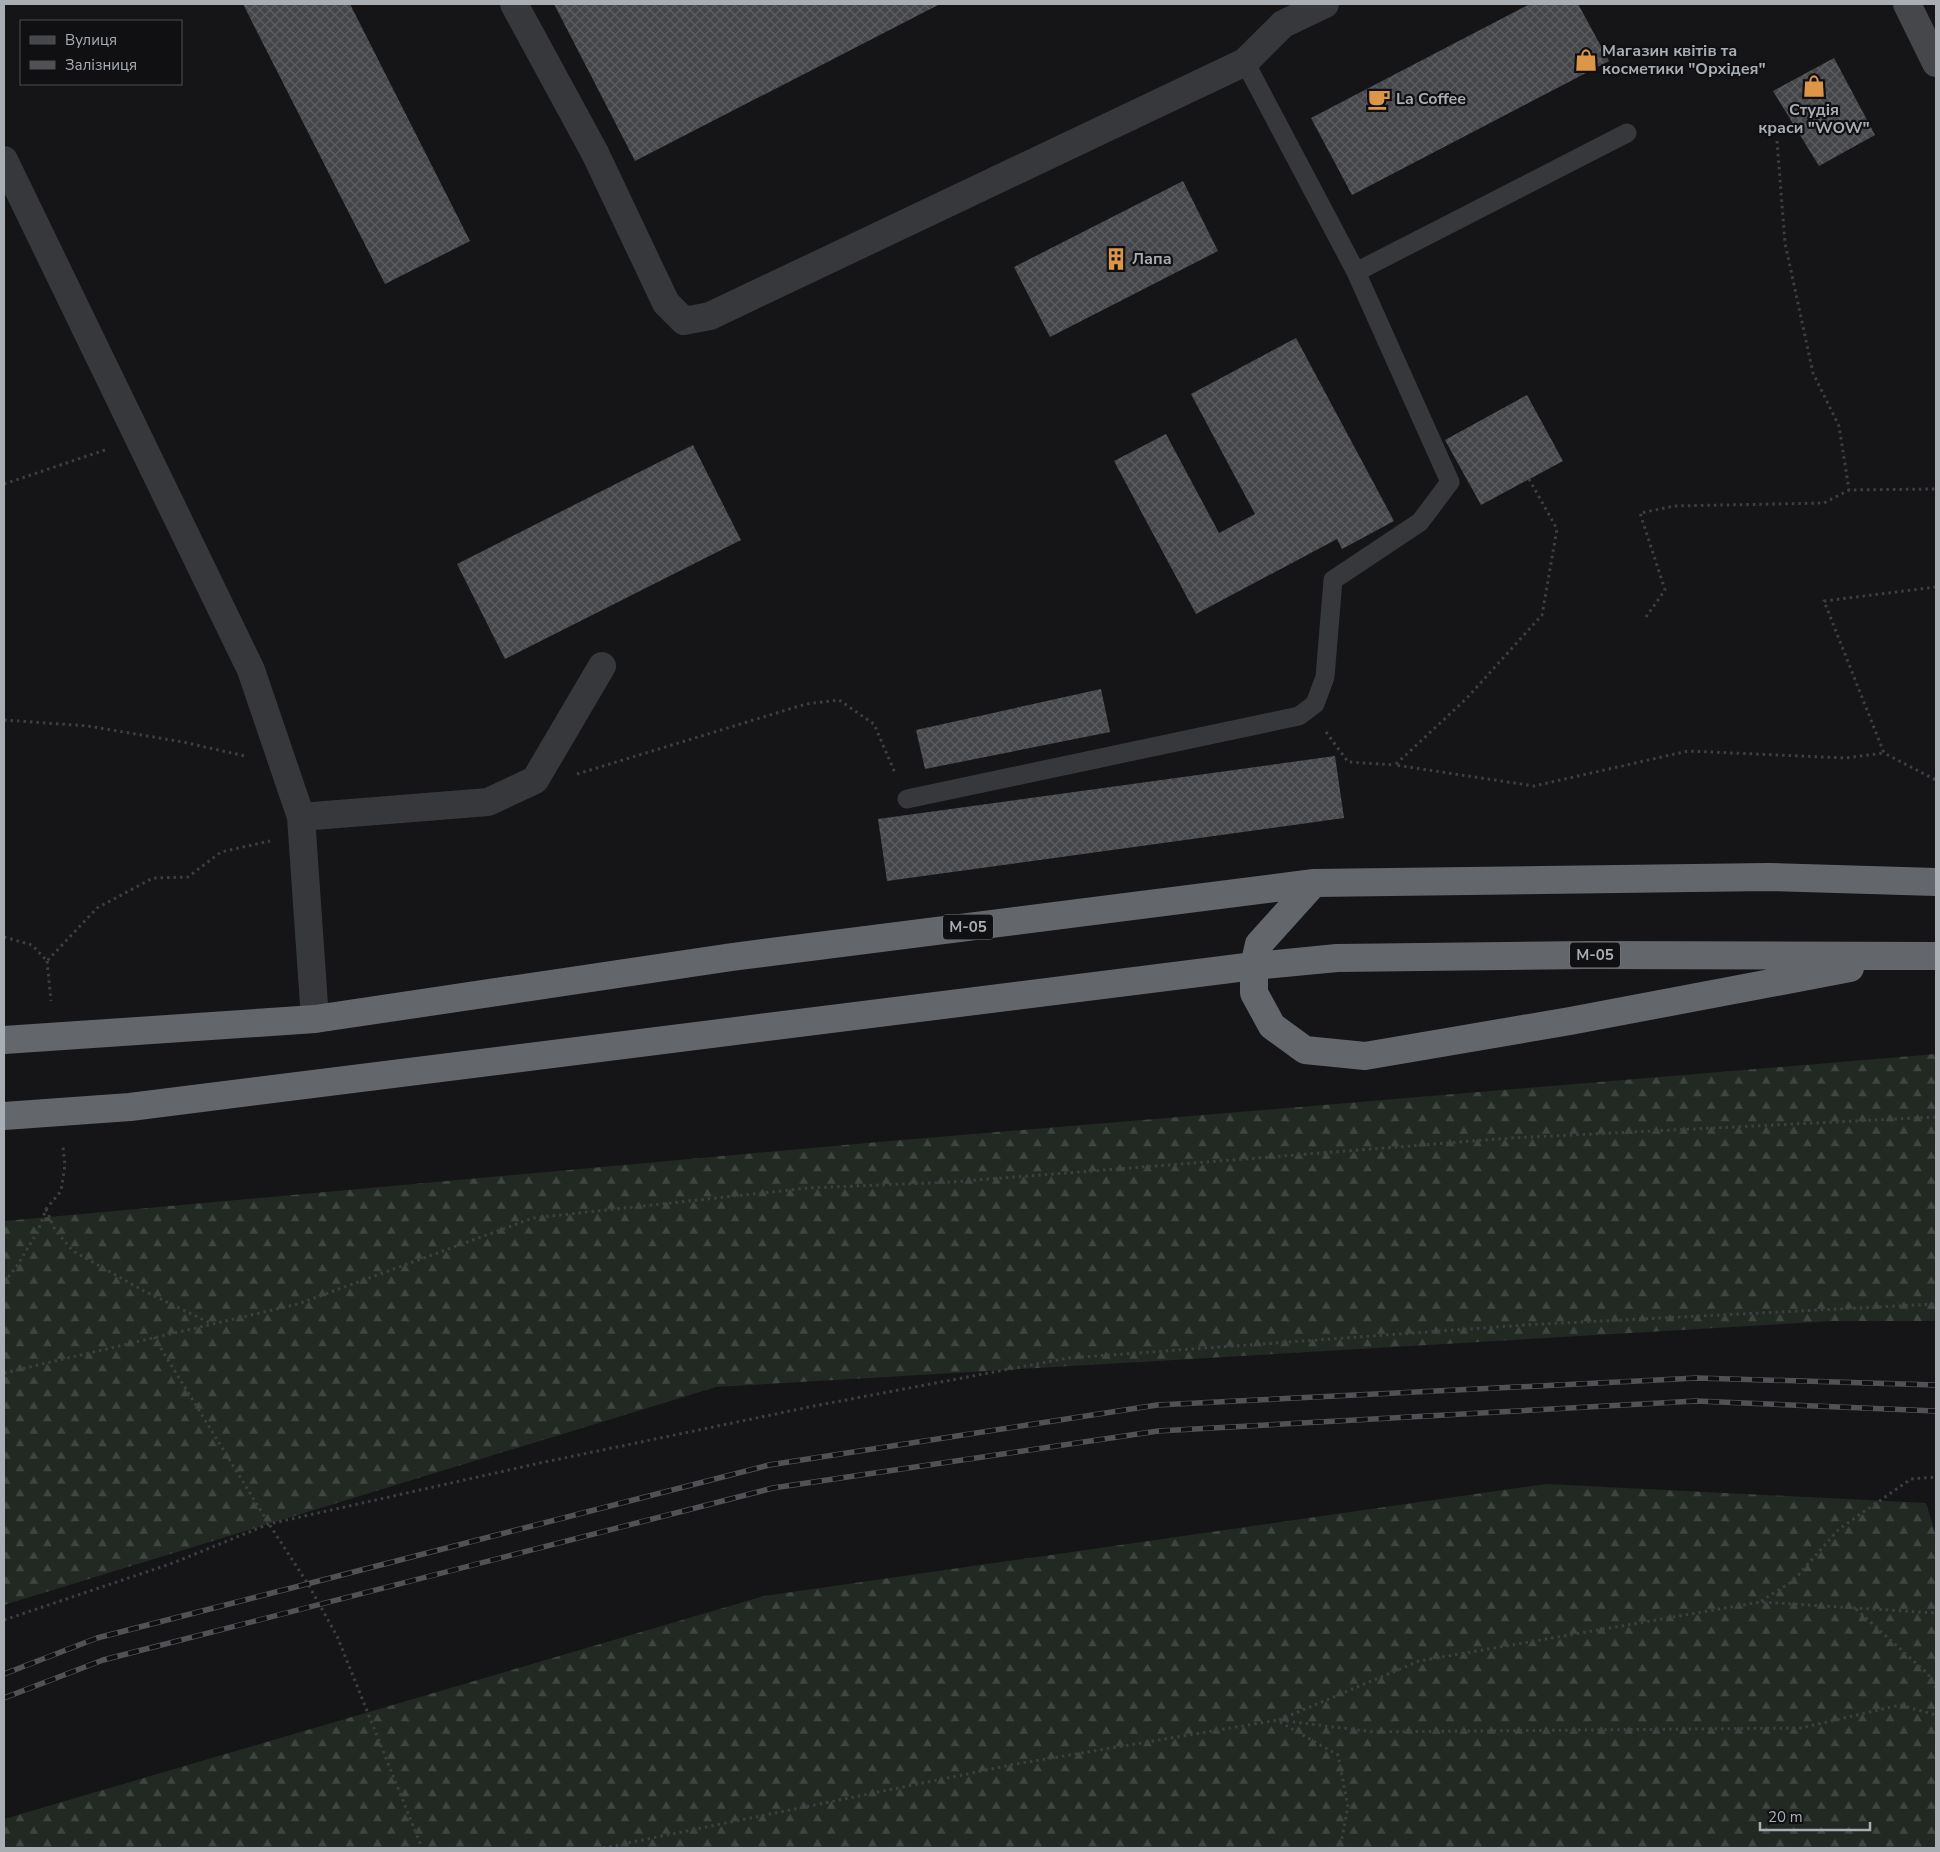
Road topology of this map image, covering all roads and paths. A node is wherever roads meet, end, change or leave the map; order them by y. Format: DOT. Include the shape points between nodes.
graph roads {
  1 [pos="514,4"];
  2 [pos="1325,4"];
  3 [pos="1907,4"];
  4 [pos="1245,62"];
  5 [pos="1936,62"];
  6 [pos="1627,133"];
  7 [pos="1777,141"];
  8 [pos="4,160"];
  9 [pos="1356,272"];
  10 [pos="138,436"];
  11 [pos="1529,479"];
  12 [pos="4,484"];
  13 [pos="1936,489"];
  14 [pos="1849,490"];
  15 [pos="1936,587"];
  16 [pos="1646,617"];
  17 [pos="602,666"];
  18 [pos="1299,716"];
  19 [pos="4,720"];
  20 [pos="1884,753"];
  21 [pos="1395,765"];
  22 [pos="286,770"];
  23 [pos="572,776"];
  24 [pos="1936,780"];
  25 [pos="907,799"];
  26 [pos="302,826"];
  27 [pos="1936,882"];
  28 [pos="1314,883"];
  29 [pos="4,937"];
  30 [pos="1928,958"];
  31 [pos="47,961"];
  32 [pos="1254,966"];
  33 [pos="51,1001"];
  34 [pos="315,1019"];
  35 [pos="4,1040"];
  36 [pos="4,1116"];
  37 [pos="1936,1117"];
  38 [pos="63,1147"];
  39 [pos="46,1209"];
  40 [pos="4,1282"];
  41 [pos="1936,1304"];
  42 [pos="210,1323"];
  43 [pos="154,1337"];
  44 [pos="4,1373"];
  45 [pos="1936,1477"];
  46 [pos="269,1524"];
  47 [pos="1760,1602"];
  48 [pos="1856,1608"];
  49 [pos="1936,1613"];
  50 [pos="4,1620"];
  51 [pos="1936,1688"];
  52 [pos="1936,1716"];
  53 [pos="1278,1720"];
  54 [pos="422,1848"];
  55 [pos="603,1848"];
  56 [pos="1340,1848"];
  1 -- 4 [label="street" via="595,153 666,303 684,321 710,316"];
  2 -- 4 [label="street" via="1283,24"];
  3 -- 5 [label="street"];
  4 -- 9 [label="lane"];
  6 -- 9 [label="lane"];
  7 -- 14 [label="path" via="1785,243 1813,373 1839,426"];
  8 -- 10 [label="street"];
  9 -- 18 [label="lane" via="1450,482 1420,522 1333,580 1325,678 1315,704"];
  10 -- 12 [label="path" via="119,446"];
  10 -- 22 [label="street" via="251,670"];
  11 -- 21 [label="path" via="1557,529 1542,615 1466,699"];
  13 -- 14 [label="path"];
  14 -- 16 [label="path" via="1824,503 1675,506 1640,512 1665,590"];
  15 -- 20 [label="path" via="1824,601"];
  17 -- 26 [label="street" via="535,780 488,802"];
  18 -- 21 [label="path" via="1328,733 1348,762"];
  18 -- 25 [label="lane"];
  19 -- 22 [label="path" via="88,726 183,742 260,760"];
  20 -- 21 [label="path" via="1845,758 1688,750 1534,786"];
  20 -- 24 [label="path"];
  22 -- 26 [label="street"];
  23 -- 25 [label="path" via="806,704 839,700 874,724"];
  26 -- 31 [label="path" via="264,842 221,852 188,877 153,878 97,908"];
  26 -- 34 [label="street"];
  27 -- 28 [label="highway, М-05" via="1768,877"];
  28 -- 32 [label="highway" via="1259,944"];
  28 -- 34 [label="highway, М-05" via="732,957"];
  29 -- 31 [label="path" via="32,945"];
  30 -- 32 [label="highway, М-05" via="1587,955 1336,958"];
  30 -- 32 [label="highway" via="1366,1056 1305,1050 1272,1026 1254,993"];
  31 -- 33 [label="path"];
  32 -- 36 [label="highway, М-05" via="130,1106"];
  34 -- 35 [label="highway, М-05"];
  37 -- 42 [label="path" via="1511,1138 952,1182 808,1188 533,1218 298,1304"];
  38 -- 39 [label="path" via="65,1165 61,1191"];
  39 -- 40 [label="path" via="38,1232"];
  39 -- 42 [label="path" via="55,1230 74,1251 144,1291"];
  41 -- 46 [label="path" via="1524,1325 1068,1358 794,1410"];
  42 -- 43 [label="path"];
  43 -- 44 [label="path"];
  43 -- 46 [label="path"];
  45 -- 47 [label="path" via="1911,1479 1839,1529 1793,1581"];
  46 -- 50 [label="path" via="173,1563"];
  46 -- 54 [label="path" via="337,1636"];
  47 -- 48 [label="path"];
  47 -- 53 [label="path" via="1419,1661"];
  48 -- 49 [label="path"];
  48 -- 51 [label="path" via="1928,1674"];
  52 -- 53 [label="path" via="1900,1705 1801,1728 1374,1732"];
  53 -- 55 [label="path" via="1016,1764"];
  53 -- 56 [label="path" via="1338,1755 1348,1807"];
}
